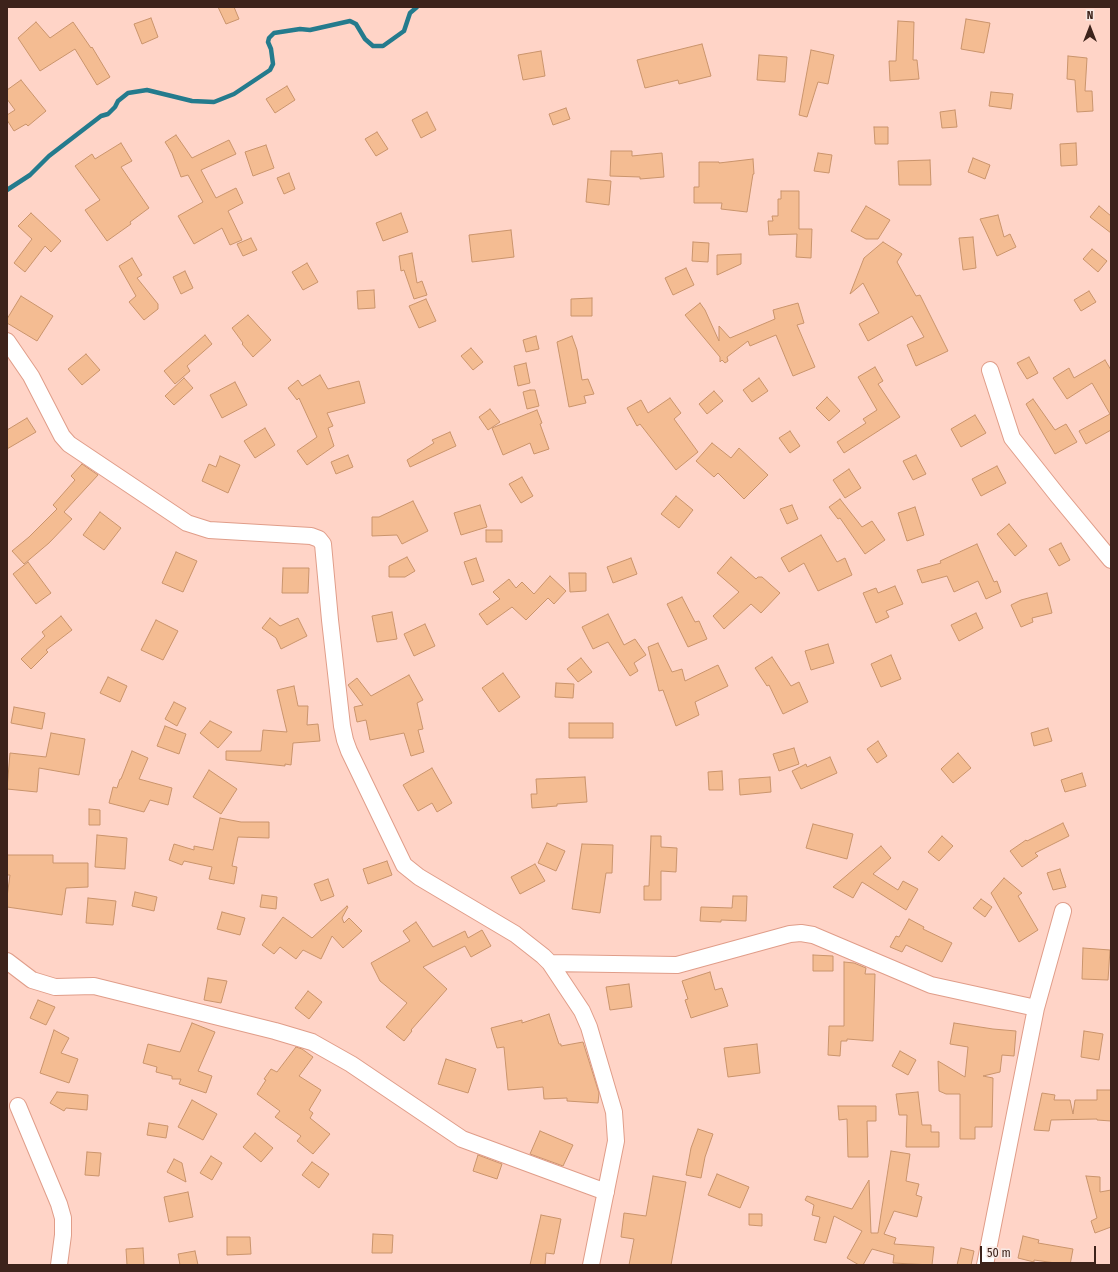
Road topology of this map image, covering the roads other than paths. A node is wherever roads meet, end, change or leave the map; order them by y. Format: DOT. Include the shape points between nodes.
graph roads {
  1 [pos="7,341"];
  2 [pos="990,370"];
  3 [pos="1111,560"];
  4 [pos="1063,911"];
  5 [pos="7,961"];
  6 [pos="550,963"];
  7 [pos="1036,1008"];
  8 [pos="18,1106"];
  9 [pos="606,1192"];
  10 [pos="58,1265"];
  11 [pos="591,1265"];
  12 [pos="985,1265"];
  1 -- 6 [label="street" via="31,376 62,436 69,444 187,523 209,530 311,536 319,539 325,555 330,628 345,740 404,865 419,877 515,934"];
  2 -- 3 [label="street" via="1012,438"];
  4 -- 7 [label="street"];
  5 -- 9 [label="street" via="32,980 55,986 94,986 312,1042 351,1064 462,1139"];
  6 -- 7 [label="street" via="677,965 801,933 813,935 931,986"];
  6 -- 9 [label="street" via="586,1018 614,1112 616,1141"];
  7 -- 12 [label="street"];
  8 -- 10 [label="street" via="63,1218"];
  9 -- 11 [label="street"];
}
